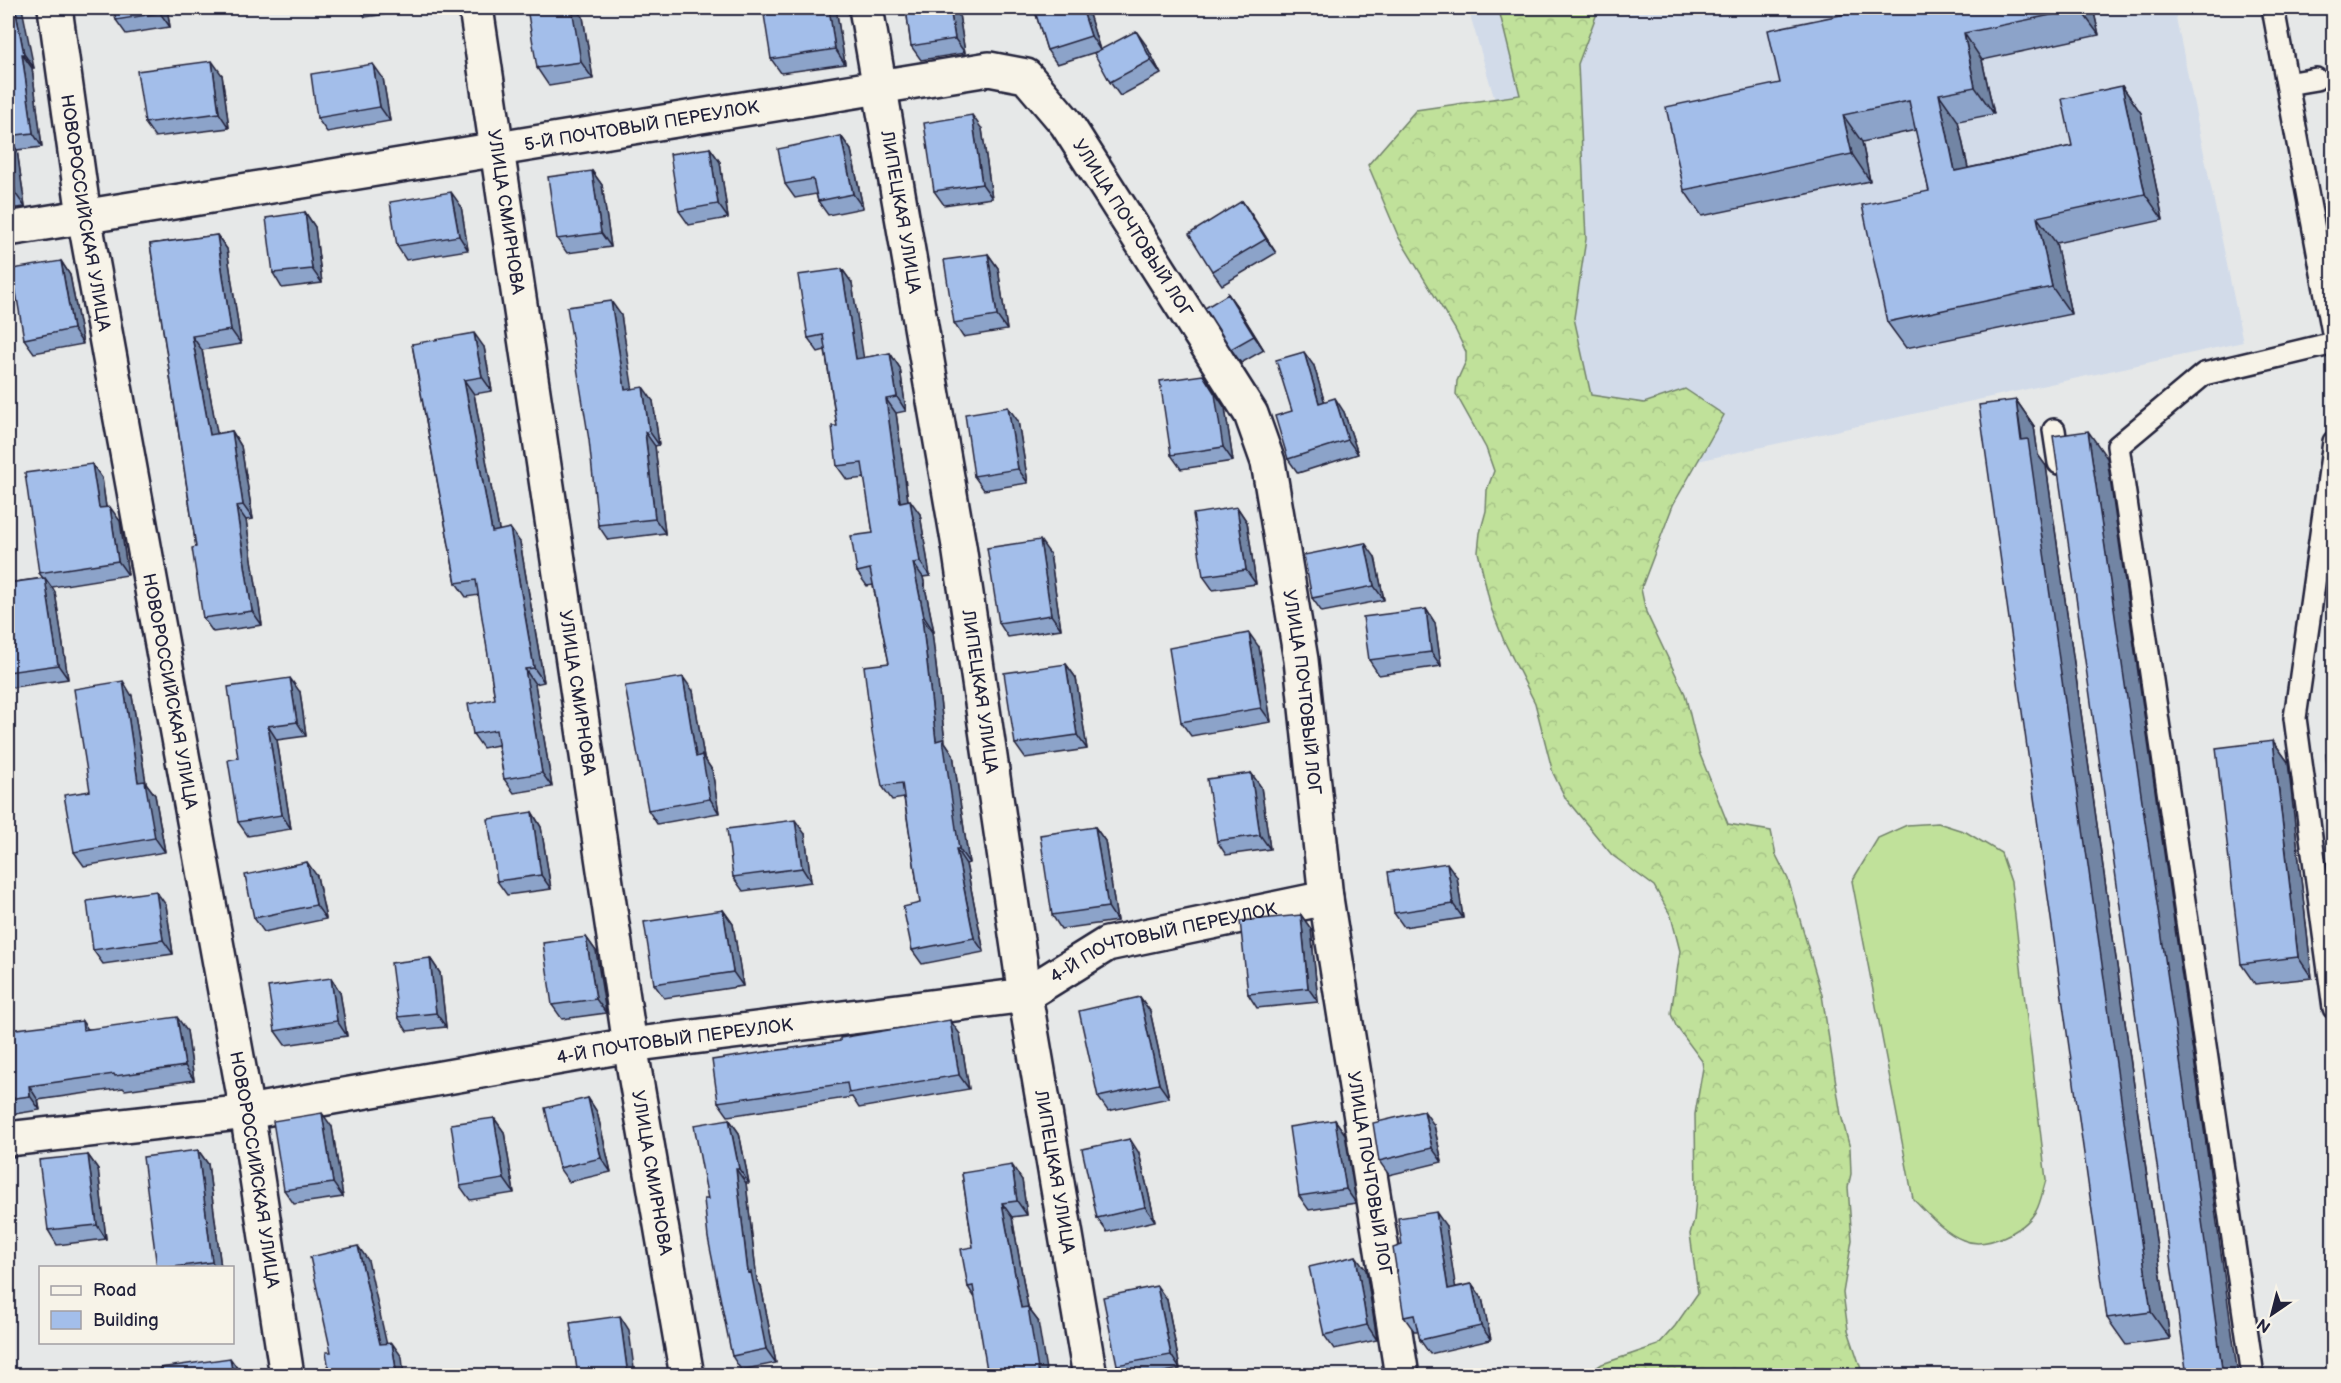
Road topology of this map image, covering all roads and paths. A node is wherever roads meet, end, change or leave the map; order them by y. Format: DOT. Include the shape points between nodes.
graph roads {
  1 [pos="55,8"];
  2 [pos="476,8"];
  3 [pos="866,8"];
  4 [pos="2273,8"];
  5 [pos="1026,76"];
  6 [pos="2316,79"];
  7 [pos="2287,84"];
  8 [pos="879,89"];
  9 [pos="496,151"];
  10 [pos="84,216"];
  11 [pos="8,229"];
  12 [pos="2334,338"];
  13 [pos="2334,343"];
  14 [pos="2054,430"];
  15 [pos="2334,442"];
  16 [pos="2061,477"];
  17 [pos="1326,898"];
  18 [pos="1024,994"];
  19 [pos="2334,1008"];
  20 [pos="630,1045"];
  21 [pos="247,1112"];
  22 [pos="8,1139"];
  23 [pos="287,1376"];
  24 [pos="687,1376"];
  25 [pos="1090,1376"];
  26 [pos="1402,1376"];
  27 [pos="2253,1376"];
  1 -- 10 [label="street, НОВОРОССИЙСКАЯ УЛИЦА"];
  2 -- 9 [label="street, УЛИЦА СМИРНОВА"];
  3 -- 8 [label="street, ЛИПЕЦКАЯ УЛИЦА"];
  4 -- 7 [label="lane"];
  5 -- 8 [label="street, 5-Й ПОЧТОВЫЙ ПЕРЕУЛОК" via="989,69"];
  5 -- 17 [label="street, УЛИЦА ПОЧТОВЫЙ ЛОГ" via="1066,123 1251,414 1268,462 1301,660"];
  6 -- 7 [label="lane"];
  7 -- 12 [label="lane"];
  8 -- 9 [label="street, 5-Й ПОЧТОВЫЙ ПЕРЕУЛОК"];
  8 -- 18 [label="street, ЛИПЕЦКАЯ УЛИЦА" via="958,546"];
  9 -- 10 [label="street, 5-Й ПОЧТОВЫЙ ПЕРЕУЛОК"];
  9 -- 20 [label="street, УЛИЦА СМИРНОВА"];
  10 -- 11 [label="street, 5-Й ПОЧТОВЫЙ ПЕРЕУЛОК"];
  10 -- 21 [label="street, НОВОРОССИЙСКАЯ УЛИЦА"];
  13 -- 27 [label="lane" via="2204,374 2118,446"];
  14 -- 16 [label="lane"];
  15 -- 19 [label="lane" via="2295,718"];
  17 -- 18 [label="street, 4-Й ПОЧТОВЫЙ ПЕРЕУЛОК" via="1107,944"];
  17 -- 26 [label="street, УЛИЦА ПОЧТОВЫЙ ЛОГ"];
  18 -- 20 [label="street, 4-Й ПОЧТОВЫЙ ПЕРЕУЛОК"];
  18 -- 25 [label="street, ЛИПЕЦКАЯ УЛИЦА"];
  20 -- 21 [label="street, 4-Й ПОЧТОВЫЙ ПЕРЕУЛОК"];
  20 -- 24 [label="street, УЛИЦА СМИРНОВА"];
  21 -- 22 [label="street, 4-Й ПОЧТОВЫЙ ПЕРЕУЛОК"];
  21 -- 23 [label="street, НОВОРОССИЙСКАЯ УЛИЦА"];
}
